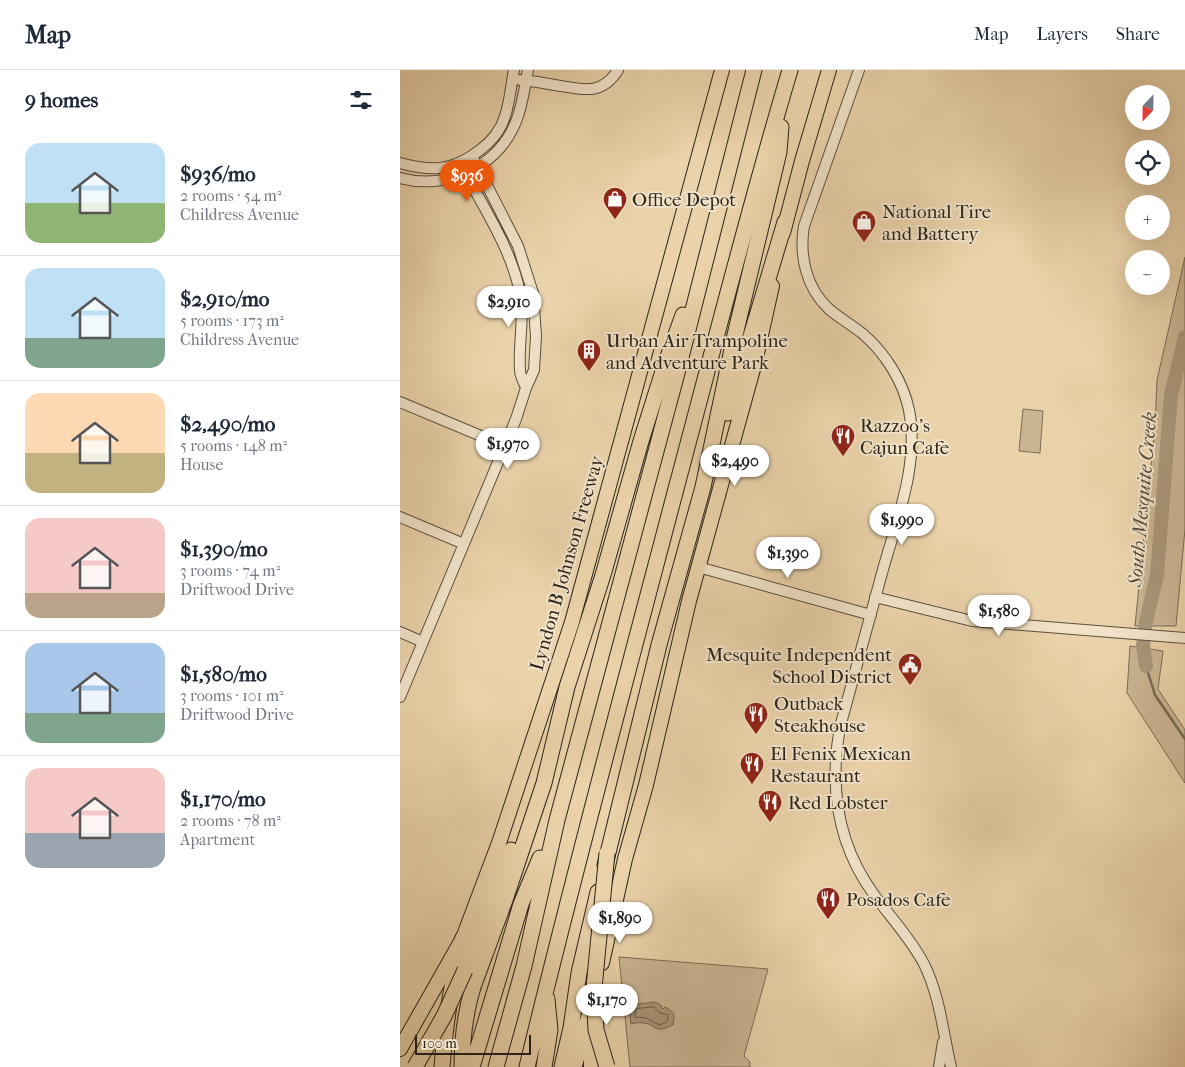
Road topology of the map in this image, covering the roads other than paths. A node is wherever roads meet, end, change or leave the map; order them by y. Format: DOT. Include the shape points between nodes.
graph roads {
  1 [pos="618,70"];
  2 [pos="722,70"];
  3 [pos="754,70"];
  4 [pos="790,70"];
  5 [pos="829,70"];
  6 [pos="859,70"];
  7 [pos="514,74"];
  8 [pos="527,75"];
  9 [pos="782,97"];
  10 [pos="472,156"];
  11 [pos="400,163"];
  12 [pos="460,164"];
  13 [pos="478,167"];
  14 [pos="465,174"];
  15 [pos="400,178"];
  16 [pos="786,222"];
  17 [pos="522,255"];
  18 [pos="508,258"];
  19 [pos="703,269"];
  20 [pos="526,388"];
  21 [pos="400,402"];
  22 [pos="505,446"];
  23 [pos="708,466"];
  24 [pos="400,517"];
  25 [pos="464,544"];
  26 [pos="698,567"];
  27 [pos="875,597"];
  28 [pos="871,614"];
  29 [pos="400,632"];
  30 [pos="1185,638"];
  31 [pos="423,642"];
  32 [pos="400,697"];
  33 [pos="557,820"];
  34 [pos="607,853"];
  35 [pos="463,938"];
  36 [pos="471,971"];
  37 [pos="546,984"];
  38 [pos="598,984"];
  39 [pos="944,1036"];
  40 [pos="400,1049"];
  41 [pos="415,1067"];
  42 [pos="442,1067"];
  43 [pos="462,1067"];
  44 [pos="472,1067"];
  45 [pos="496,1067"];
  46 [pos="527,1067"];
  47 [pos="544,1067"];
  48 [pos="562,1067"];
  49 [pos="574,1067"];
  50 [pos="591,1067"];
  51 [pos="606,1067"];
  52 [pos="939,1067"];
  53 [pos="951,1067"];
  1 -- 8 [label="street" via="612,80 588,90"];
  2 -- 35 [label="main road, Lyndon B Johnson Freeway" via="572,622 500,840"];
  3 -- 19 [label="highway"];
  4 -- 9 [label="highway"];
  5 -- 16 [label="main road"];
  6 -- 27 [label="street" via="804,226 801,249 807,274 820,299 862,334 889,363 909,408 910,468"];
  7 -- 8 [label="street"];
  7 -- 10 [label="street" via="499,129 490,142"];
  8 -- 13 [label="street" via="518,116 509,136 495,154"];
  9 -- 23 [label="highway" via="779,152 735,335"];
  9 -- 37 [label="highway"];
  10 -- 12 [label="street"];
  10 -- 13 [label="street"];
  11 -- 12 [label="street" via="431,169"];
  12 -- 14 [label="street"];
  13 -- 14 [label="street"];
  13 -- 17 [label="street"];
  14 -- 15 [label="street" via="434,182"];
  14 -- 18 [label="street"];
  16 -- 23 [label="highway" via="726,419"];
  16 -- 26 [label="main road" via="755,362"];
  17 -- 18 [label="street"];
  17 -- 20 [label="street" via="533,293 536,336 534,370"];
  18 -- 20 [label="street" via="520,293 520,371"];
  19 -- 33 [label="highway"];
  19 -- 36 [label="highway" via="687,304 646,423 551,751 536,780"];
  20 -- 22 [label="street"];
  21 -- 22 [label="street"];
  22 -- 25 [label="street"];
  23 -- 34 [label="highway"];
  24 -- 25 [label="street"];
  25 -- 31 [label="street"];
  26 -- 28 [label="street"];
  26 -- 38 [label="main road"];
  27 -- 28 [label="street"];
  27 -- 30 [label="street" via="972,621"];
  28 -- 39 [label="street" via="837,745 834,778 837,806 846,840 863,878 910,940 924,965 938,1003"];
  29 -- 31 [label="street"];
  31 -- 32 [label="street"];
  33 -- 44 [label="highway" via="521,904"];
  33 -- 45 [label="highway" via="524,966"];
  34 -- 48 [label="highway, bridge"];
  34 -- 51 [label="highway, bridge" via="594,988 596,1030"];
  35 -- 40 [label="main road, Lyndon B Johnson Freeway"];
  35 -- 42 [label="highway" via="453,978"];
  36 -- 41 [label="highway, bridge"];
  36 -- 43 [label="highway"];
  37 -- 46 [label="highway"];
  37 -- 47 [label="highway" via="550,1030"];
  38 -- 49 [label="highway"];
  38 -- 50 [label="main road"];
  39 -- 52 [label="street"];
  39 -- 53 [label="street"];
}
